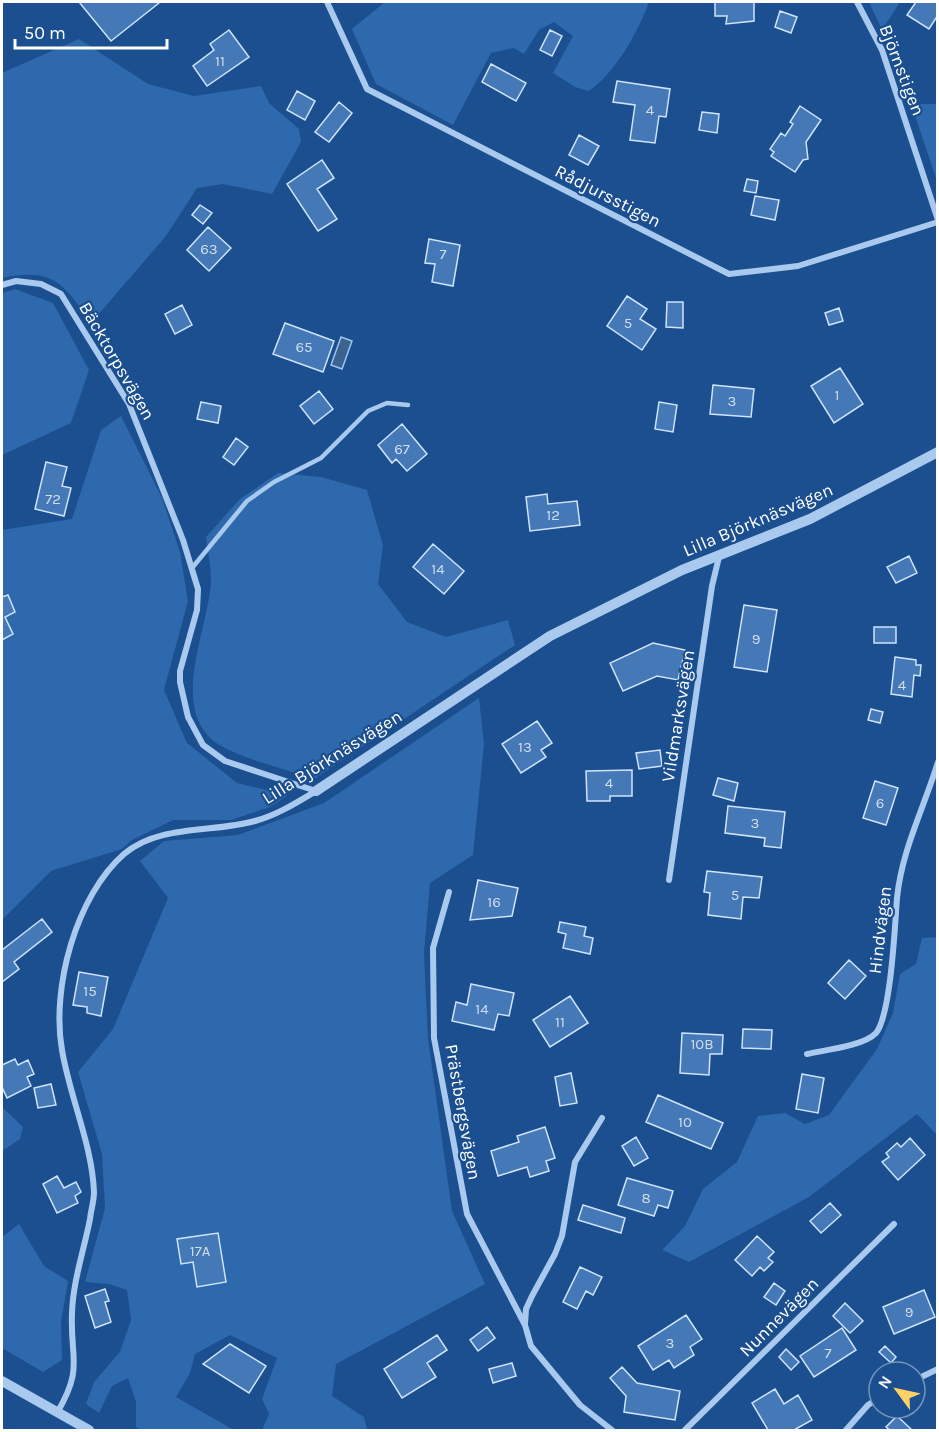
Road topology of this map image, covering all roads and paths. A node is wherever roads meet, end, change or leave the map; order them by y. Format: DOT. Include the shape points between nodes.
graph roads {
  1 [pos="327,2"];
  2 [pos="856,2"];
  3 [pos="938,221"];
  4 [pos="2,285"];
  5 [pos="408,405"];
  6 [pos="938,452"];
  7 [pos="719,557"];
  8 [pos="192,568"];
  9 [pos="938,762"];
  10 [pos="316,791"];
  11 [pos="669,880"];
  12 [pos="449,892"];
  13 [pos="807,1054"];
  14 [pos="602,1118"];
  15 [pos="894,1224"];
  16 [pos="525,1325"];
  17 [pos="2,1382"];
  18 [pos="867,1406"];
  19 [pos="57,1413"];
  20 [pos="76,1428"];
  21 [pos="89,1431"];
  22 [pos="612,1431"];
  23 [pos="685,1431"];
  24 [pos="846,1431"];
  1 -- 3 [label="street, Rådjursstigen" via="367,89 729,274 798,266"];
  2 -- 3 [label="street, Björnstigen" via="882,50"];
  4 -- 8 [label="street, Bäcktorpsvägen" via="16,281 41,284 61,294 129,404"];
  5 -- 8 [label="lane" via="387,403 369,411 321,458 274,482 248,501"];
  6 -- 7 [label="street, Lilla Björknäsvägen" via="810,519"];
  7 -- 10 [label="street, Lilla Björknäsvägen" via="682,570 550,636"];
  7 -- 11 [label="street, Vildmarksvägen"];
  8 -- 10 [label="street, Bäcktorpsvägen" via="198,589 197,610 180,682 188,717 203,745 225,761"];
  9 -- 13 [label="street, Hindvägen" via="910,836 898,896 893,959 878,1031 867,1040"];
  10 -- 19 [label="street, Lilla Björknäsvägen" via="273,816 253,822 161,835 145,841 107,872 81,912 66,974 60,1037 87,1146 94,1194 72,1313 72,1388"];
  12 -- 16 [label="street, Prästbergsvägen" via="433,948 434,1038 467,1214"];
  14 -- 16 [label="street" via="575,1162 562,1236 529,1303"];
  15 -- 23 [label="street, Nunnevägen"];
  16 -- 22 [label="street, Prästbergsvägen" via="531,1346 542,1361 580,1405"];
  17 -- 19 [label="street"];
  18 -- 24 [label="street"];
  19 -- 20 [label="street"];
  20 -- 21 [label="street"];
}
